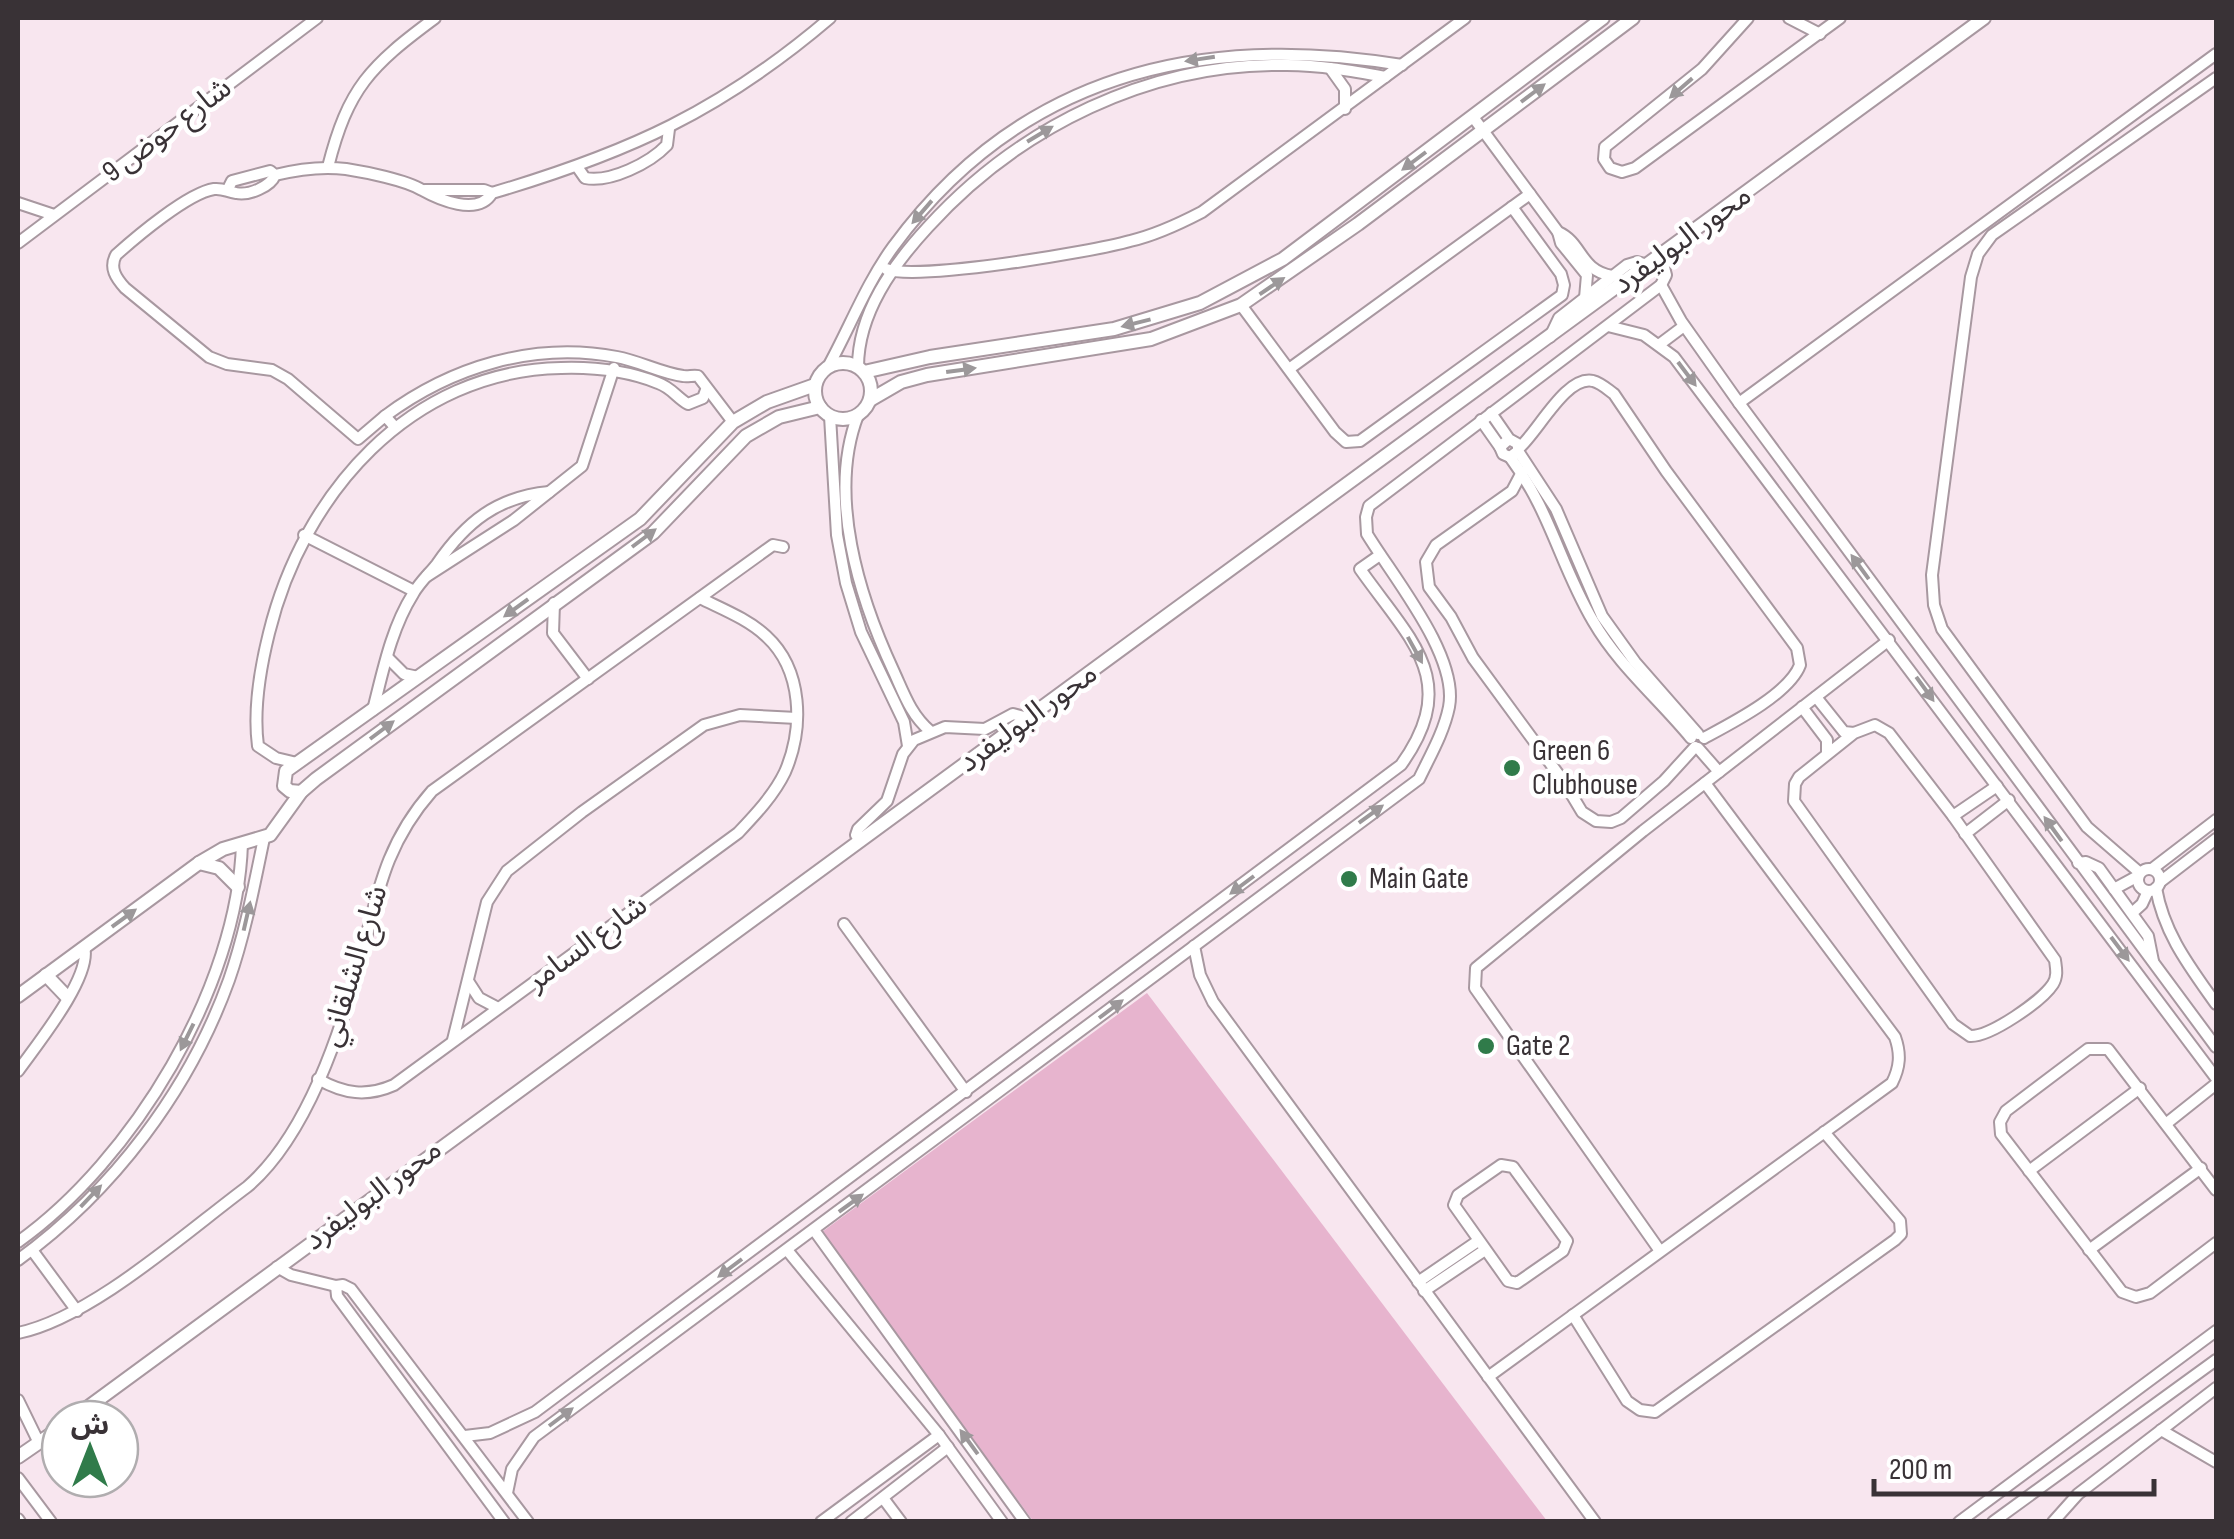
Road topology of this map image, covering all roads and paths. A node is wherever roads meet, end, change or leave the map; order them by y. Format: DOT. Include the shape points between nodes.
graph roads {
  1 [pos="317,18"];
  2 [pos="434,18"];
  3 [pos="830,18"];
  4 [pos="1465,18"];
  5 [pos="1604,18"];
  6 [pos="1633,18"];
  7 [pos="1748,18"];
  8 [pos="1790,18"];
  9 [pos="1840,18"];
  10 [pos="1984,18"];
  11 [pos="1820,34"];
  12 [pos="2216,54"];
  13 [pos="1402,65"];
  14 [pos="1329,68"];
  15 [pos="1386,77"];
  16 [pos="2216,78"];
  17 [pos="1345,109"];
  18 [pos="1473,117"];
  19 [pos="669,129"];
  20 [pos="1483,130"];
  21 [pos="328,168"];
  22 [pos="578,168"];
  23 [pos="1530,194"];
  24 [pos="18,203"];
  25 [pos="1512,208"];
  26 [pos="54,214"];
  27 [pos="18,243"];
  28 [pos="1572,250"];
  29 [pos="1661,256"];
  30 [pos="1648,266"];
  31 [pos="886,269"];
  32 [pos="1612,276"];
  33 [pos="1661,286"];
  34 [pos="1585,298"];
  35 [pos="1241,305"];
  36 [pos="1607,326"];
  37 [pos="1684,326"];
  38 [pos="1550,338"];
  39 [pos="1660,344"];
  40 [pos="616,357"];
  41 [pos="828,367"];
  42 [pos="1289,369"];
  43 [pos="861,370"];
  44 [pos="614,372"];
  45 [pos="684,376"];
  46 [pos="815,385"];
  47 [pos="706,390"];
  48 [pos="677,392"];
  49 [pos="870,400"];
  50 [pos="1739,403"];
  51 [pos="825,412"];
  52 [pos="858,415"];
  53 [pos="385,416"];
  54 [pos="1486,416"];
  55 [pos="734,422"];
  56 [pos="394,426"];
  57 [pos="1512,447"];
  58 [pos="1522,472"];
  59 [pos="1532,487"];
  60 [pos="1512,490"];
  61 [pos="550,492"];
  62 [pos="1551,512"];
  63 [pos="304,535"];
  64 [pos="783,548"];
  65 [pos="1380,555"];
  66 [pos="428,576"];
  67 [pos="414,591"];
  68 [pos="700,598"];
  69 [pos="554,603"];
  70 [pos="524,624"];
  71 [pos="553,632"];
  72 [pos="1889,640"];
  73 [pos="387,657"];
  74 [pos="419,678"];
  75 [pos="588,679"];
  76 [pos="1816,696"];
  77 [pos="1802,707"];
  78 [pos="373,710"];
  79 [pos="1830,715"];
  80 [pos="796,718"];
  81 [pos="1028,718"];
  82 [pos="1816,725"];
  83 [pos="930,731"];
  84 [pos="1854,732"];
  85 [pos="1698,741"];
  86 [pos="908,746"];
  87 [pos="1826,755"];
  88 [pos="297,763"];
  89 [pos="1721,770"];
  90 [pos="1706,783"];
  91 [pos="1998,786"];
  92 [pos="301,792"];
  93 [pos="2008,800"];
  94 [pos="1952,816"];
  95 [pos="2216,820"];
  96 [pos="1965,834"];
  97 [pos="264,838"];
  98 [pos="2216,838"];
  99 [pos="860,841"];
  100 [pos="242,843"];
  101 [pos="199,863"];
  102 [pos="2078,863"];
  103 [pos="2144,873"];
  104 [pos="238,887"];
  105 [pos="2155,887"];
  106 [pos="2114,889"];
  107 [pos="2132,913"];
  108 [pos="844,924"];
  109 [pos="1194,946"];
  110 [pos="84,947"];
  111 [pos="2153,962"];
  112 [pos="46,976"];
  113 [pos="468,980"];
  114 [pos="18,996"];
  115 [pos="68,998"];
  116 [pos="2216,1004"];
  117 [pos="498,1008"];
  118 [pos="452,1041"];
  119 [pos="2216,1047"];
  120 [pos="18,1071"];
  121 [pos="318,1080"];
  122 [pos="2216,1081"];
  123 [pos="2140,1088"];
  124 [pos="966,1092"];
  125 [pos="2167,1123"];
  126 [pos="1824,1132"];
  127 [pos="116,1145"];
  128 [pos="128,1154"];
  129 [pos="2200,1168"];
  130 [pos="2029,1170"];
  131 [pos="2216,1190"];
  132 [pos="814,1230"];
  133 [pos="18,1242"];
  134 [pos="2216,1243"];
  135 [pos="1481,1246"];
  136 [pos="32,1250"];
  137 [pos="787,1250"];
  138 [pos="2089,1250"];
  139 [pos="1660,1251"];
  140 [pos="18,1260"];
  141 [pos="277,1266"];
  142 [pos="336,1286"];
  143 [pos="1421,1287"];
  144 [pos="77,1311"];
  145 [pos="1572,1315"];
  146 [pos="2216,1331"];
  147 [pos="18,1333"];
  148 [pos="2216,1360"];
  149 [pos="1488,1376"];
  150 [pos="2216,1388"];
  151 [pos="99,1399"];
  152 [pos="18,1400"];
  153 [pos="2161,1430"];
  154 [pos="938,1434"];
  155 [pos="465,1436"];
  156 [pos="39,1444"];
  157 [pos="948,1447"];
  158 [pos="18,1458"];
  159 [pos="2216,1462"];
  160 [pos="18,1478"];
  161 [pos="507,1493"];
  162 [pos="883,1498"];
  163 [pos="52,1522"];
  164 [pos="504,1522"];
  165 [pos="528,1522"];
  166 [pos="822,1522"];
  167 [pos="851,1522"];
  168 [pos="901,1522"];
  169 [pos="1002,1522"];
  170 [pos="1026,1522"];
  171 [pos="1595,1522"];
  172 [pos="1958,1522"];
  173 [pos="1993,1522"];
  174 [pos="2053,1522"];
  1 -- 26 [label="street, شارع حوض 9"];
  2 -- 21 [label="street" via="360,84"];
  3 -- 19 [label="street" via="746,84"];
  4 -- 13 [label="street"];
  5 -- 18 [label="street"];
  20 -- 6 [label="street, one-way"];
  7 -- 11 [label="street, one-way" via="1688,82 1605,147 1610,168 1635,168"];
  8 -- 11 [label="street"];
  9 -- 11 [label="street"];
  10 -- 29 [label="street, محور البوليفرد"];
  12 -- 50 [label="street"];
  13 -- 15 [label="street"];
  13 -- 31 [label="street, one-way" via="1242,54 1112,81 1049,109 986,150 932,200"];
  14 -- 15 [label="street"];
  14 -- 17 [label="street" via="1345,89"];
  31 -- 14 [label="street, one-way" via="974,180 1077,114 1197,73 1256,65"];
  15 -- 17 [label="street"];
  16 -- 103 [label="street" via="1992,235 1978,254 1932,575 1942,629 2087,827"];
  17 -- 31 [label="street" via="1202,212 1156,233 1058,255 913,273"];
  18 -- 20 [label="street"];
  18 -- 43 [label="street, one-way" via="1283,259 1200,303 1114,328"];
  19 -- 22 [label="street"];
  19 -- 22 [label="street" via="662,150 635,165 595,180"];
  20 -- 23 [label="street"];
  35 -- 20 [label="street, one-way"];
  21 -- 22 [label="street" via="462,204"];
  21 -- 53 [label="street" via="276,175 248,192 209,190 112,262 120,282 209,357 279,373 358,439"];
  23 -- 25 [label="street"];
  23 -- 28 [label="street"];
  24 -- 26 [label="street"];
  25 -- 42 [label="street"];
  25 -- 42 [label="street" via="1564,279 1553,303 1360,442 1340,438"];
  26 -- 27 [label="street, شارع حوض 9"];
  28 -- 32 [label="street"];
  28 -- 34 [label="street" via="1587,275"];
  29 -- 30 [label="street, محور البوليفرد"];
  29 -- 33 [label="street"];
  30 -- 32 [label="street" via="1634,262"];
  30 -- 38 [label="street, محور البوليفرد"];
  31 -- 41 [label="street"];
  31 -- 43 [label="street" via="860,336"];
  32 -- 34 [label="street"];
  33 -- 36 [label="street"];
  33 -- 37 [label="street"];
  34 -- 38 [label="street" via="1559,318"];
  35 -- 42 [label="street"];
  49 -- 35 [label="street, one-way" via="927,375 1151,340"];
  36 -- 39 [label="street"];
  36 -- 54 [label="street"];
  37 -- 39 [label="street"];
  37 -- 50 [label="street"];
  38 -- 81 [label="street, محور البوليفرد"];
  39 -- 72 [label="street, one-way"];
  40 -- 44 [label="street"];
  40 -- 45 [label="street"];
  40 -- 53 [label="street" via="561,353 488,363 442,381"];
  41 -- 43 [label="street" via="846,363"];
  41 -- 46 [label="street"];
  43 -- 49 [label="street" via="871,385"];
  44 -- 48 [label="street"];
  44 -- 56 [label="street" via="511,372 469,385"];
  44 -- 61 [label="street" via="588,454"];
  45 -- 47 [label="street" via="700,378"];
  45 -- 48 [label="street"];
  46 -- 51 [label="street"];
  46 -- 55 [label="street"];
  47 -- 48 [label="street" via="688,404"];
  47 -- 55 [label="street"];
  49 -- 52 [label="street"];
  102 -- 50 [label="street, one-way"];
  51 -- 52 [label="street" via="844,419"];
  69 -- 51 [label="street, one-way" via="653,532 746,436 778,417"];
  51 -- 86 [label="street" via="846,584"];
  52 -- 83 [label="street" via="847,454 855,558 883,648 915,717"];
  53 -- 56 [label="street"];
  54 -- 57 [label="street"];
  54 -- 65 [label="street" via="1369,506 1366,528"];
  55 -- 74 [label="street, one-way" via="640,518"];
  56 -- 63 [label="street" via="348,472"];
  57 -- 58 [label="street"];
  57 -- 62 [label="street"];
  57 -- 85 [label="street" via="1579,382 1598,383 1614,394 1796,648 1800,664 1788,684"];
  58 -- 59 [label="street"];
  58 -- 60 [label="street"];
  59 -- 60 [label="street"];
  59 -- 62 [label="street"];
  60 -- 85 [label="street" via="1432,548 1426,577 1473,658 1582,812 1601,822 1616,820 1664,781"];
  61 -- 66 [label="street"];
  61 -- 66 [label="street" via="510,499 480,515"];
  62 -- 85 [label="street" via="1627,670"];
  63 -- 67 [label="street"];
  63 -- 88 [label="street" via="274,613 256,708 258,746"];
  64 -- 68 [label="street, شارع الشلقاني" via="773,545"];
  109 -- 65 [label="street, one-way" via="1419,779 1438,740 1450,703 1446,671"];
  65 -- 124 [label="street, one-way" via="1360,569 1416,648 1429,678 1420,738 1401,765"];
  66 -- 67 [label="street"];
  67 -- 73 [label="street"];
  68 -- 75 [label="street, شارع الشلقاني"];
  68 -- 80 [label="street" via="750,623 780,652 794,680"];
  69 -- 70 [label="street"];
  69 -- 71 [label="street"];
  70 -- 71 [label="street"];
  92 -- 70 [label="street, one-way"];
  71 -- 75 [label="street"];
  72 -- 76 [label="street"];
  72 -- 91 [label="street, one-way"];
  73 -- 74 [label="street"];
  73 -- 78 [label="street"];
  74 -- 78 [label="street"];
  75 -- 121 [label="street, شارع الشلقاني" via="452,774 406,823 382,872 348,1000"];
  76 -- 77 [label="street"];
  76 -- 79 [label="street"];
  77 -- 82 [label="street"];
  77 -- 89 [label="street"];
  78 -- 88 [label="street"];
  79 -- 82 [label="street"];
  79 -- 84 [label="street" via="1844,732"];
  80 -- 113 [label="street" via="740,715 704,725 522,858 487,902"];
  80 -- 117 [label="street, شارع السامر" via="784,774 738,833"];
  81 -- 83 [label="street" via="1013,714 985,729"];
  81 -- 99 [label="street, محور البوليفرد"];
  82 -- 87 [label="street" via="1827,740"];
  83 -- 86 [label="street"];
  84 -- 87 [label="street"];
  84 -- 94 [label="street" via="1874,725 1889,733"];
  85 -- 89 [label="street"];
  86 -- 99 [label="street" via="887,801 857,832"];
  87 -- 96 [label="street" via="1795,784 1794,801 1954,1024 1981,1036 2052,986 2056,969"];
  88 -- 92 [label="street" via="286,771 284,786"];
  89 -- 90 [label="street"];
  90 -- 126 [label="street" via="1899,1048 1892,1083"];
  90 -- 139 [label="street" via="1476,968 1473,981"];
  91 -- 93 [label="street"];
  91 -- 94 [label="street"];
  92 -- 97 [label="street"];
  93 -- 96 [label="street"];
  93 -- 122 [label="street, one-way"];
  94 -- 96 [label="street"];
  95 -- 103 [label="street"];
  97 -- 100 [label="street"];
  128 -- 97 [label="street, one-way" via="183,1078 222,997"];
  98 -- 105 [label="street"];
  99 -- 141 [label="street, محور البوليفرد"];
  100 -- 101 [label="street"];
  100 -- 104 [label="street"];
  101 -- 104 [label="street" via="219,868"];
  110 -- 101 [label="street, one-way"];
  102 -- 106 [label="street" via="2099,868"];
  102 -- 111 [label="street"];
  103 -- 105 [label="street" via="2158,874"];
  103 -- 105 [label="street" via="2139,884"];
  103 -- 106 [label="street"];
  104 -- 127 [label="street, one-way" via="191,1030 154,1096"];
  105 -- 107 [label="street"];
  105 -- 116 [label="street" via="2176,948"];
  106 -- 107 [label="street"];
  107 -- 111 [label="street" via="2148,936"];
  108 -- 124 [label="street"];
  132 -- 109 [label="street, one-way"];
  109 -- 143 [label="street" via="1213,1002"];
  110 -- 112 [label="street"];
  110 -- 115 [label="street" via="85,966"];
  111 -- 119 [label="street"];
  112 -- 114 [label="street"];
  112 -- 115 [label="street"];
  113 -- 117 [label="street" via="479,998"];
  113 -- 118 [label="street"];
  115 -- 120 [label="street"];
  117 -- 118 [label="street, شارع السامر"];
  118 -- 121 [label="street, شارع السامر" via="376,1092 348,1092"];
  121 -- 144 [label="street, شارع الشلقاني" via="260,1176"];
  122 -- 125 [label="street"];
  123 -- 125 [label="street"];
  123 -- 130 [label="street"];
  123 -- 130 [label="street" via="2113,1052 2088,1049 2002,1116 2001,1134"];
  124 -- 155 [label="street, one-way" via="535,1412 490,1433"];
  125 -- 129 [label="street"];
  126 -- 139 [label="street"];
  126 -- 145 [label="street" via="1902,1229 1786,1320 1650,1412 1627,1401"];
  127 -- 128 [label="street"];
  127 -- 133 [label="street" via="82,1186"];
  136 -- 128 [label="street, one-way"];
  129 -- 131 [label="street"];
  129 -- 138 [label="street"];
  130 -- 138 [label="street"];
  132 -- 137 [label="street"];
  170 -- 132 [label="street, one-way"];
  134 -- 138 [label="street" via="2150,1294 2136,1297 2122,1292"];
  135 -- 135 [label="street" via="1516,1283 1567,1242 1508,1165 1455,1200"];
  135 -- 143 [label="street"];
  136 -- 140 [label="street"];
  136 -- 144 [label="street"];
  137 -- 154 [label="street"];
  161 -- 137 [label="street, one-way" via="512,1469 534,1437"];
  139 -- 145 [label="street"];
  141 -- 142 [label="street"];
  141 -- 151 [label="street, محور البوليفرد"];
  142 -- 155 [label="street" via="350,1289"];
  142 -- 164 [label="street"];
  143 -- 149 [label="street"];
  144 -- 147 [label="street, شارع الشلقاني"];
  145 -- 149 [label="street"];
  146 -- 172 [label="street"];
  148 -- 173 [label="street"];
  149 -- 171 [label="street"];
  150 -- 153 [label="street"];
  152 -- 156 [label="street"];
  153 -- 159 [label="street"];
  153 -- 174 [label="street" via="2078,1494"];
  154 -- 157 [label="street"];
  154 -- 166 [label="street"];
  155 -- 161 [label="street"];
  156 -- 158 [label="street"];
  157 -- 162 [label="street"];
  157 -- 169 [label="street"];
  160 -- 163 [label="street"];
  161 -- 165 [label="street"];
  162 -- 167 [label="street"];
  162 -- 168 [label="street"];
}
